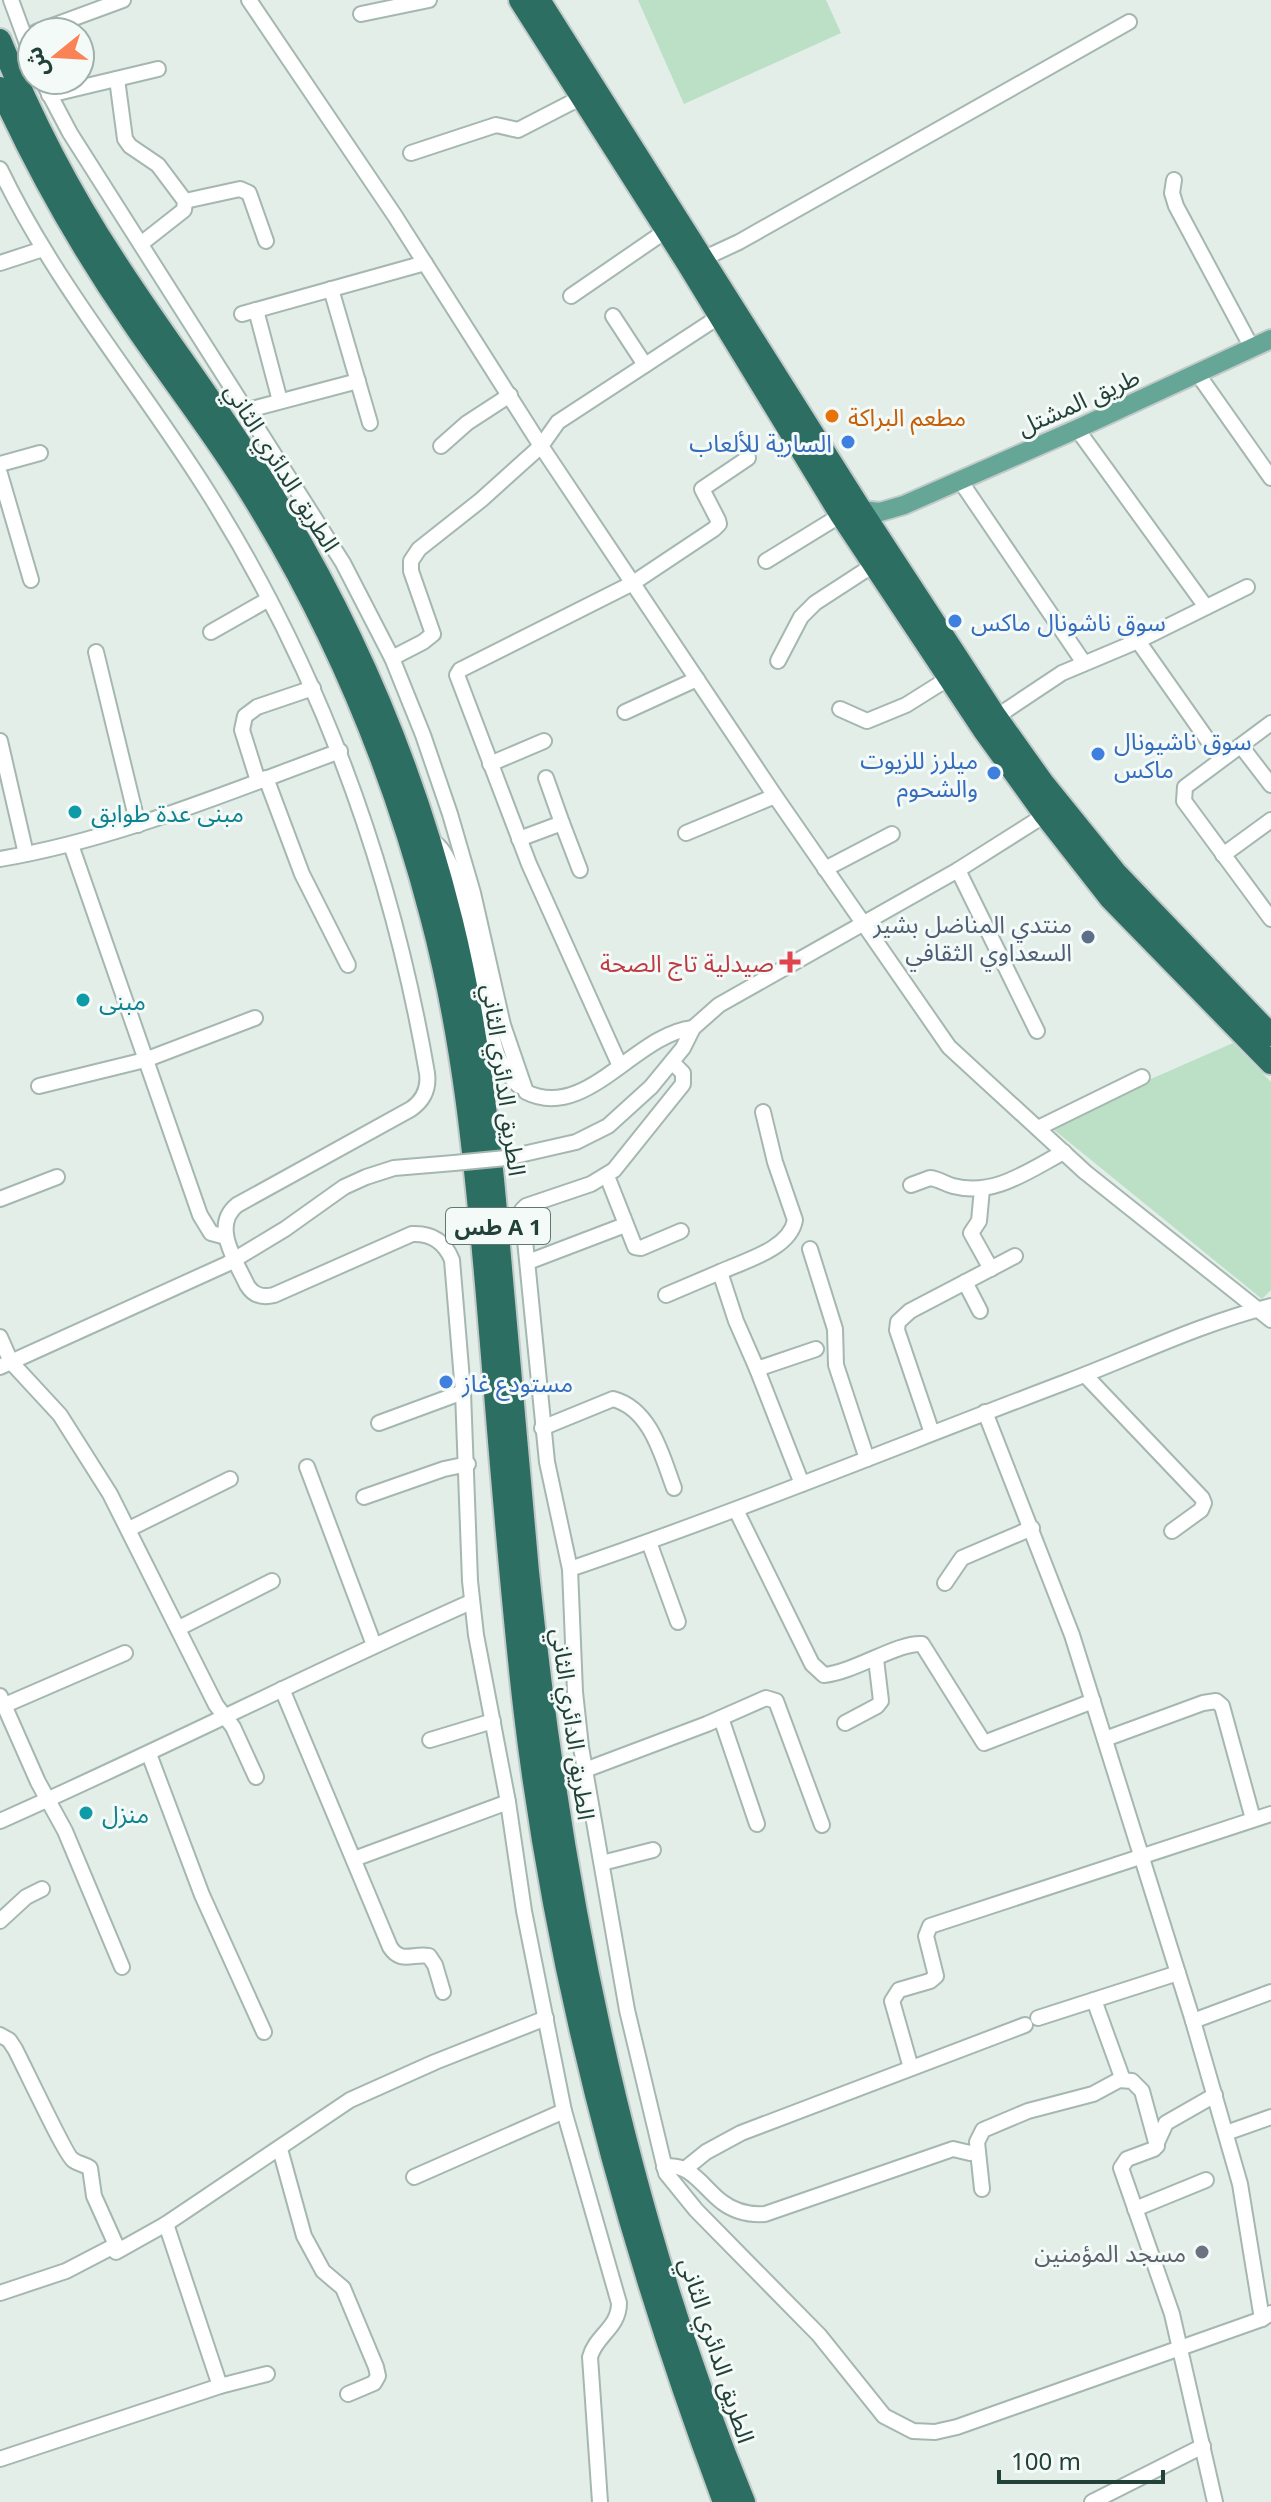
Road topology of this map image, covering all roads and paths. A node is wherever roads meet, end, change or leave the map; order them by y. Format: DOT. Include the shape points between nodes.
graph roads {
  1 [pos="123,0"];
  2 [pos="250,0"];
  3 [pos="429,0"];
  4 [pos="520,0"];
  5 [pos="539,0"];
  6 [pos="361,14"];
  7 [pos="79,16"];
  8 [pos="1129,22"];
  9 [pos="0,40"];
  10 [pos="158,69"];
  11 [pos="117,79"];
  12 [pos="96,84"];
  13 [pos="0,88"];
  14 [pos="50,96"];
  15 [pos="582,97"];
  16 [pos="411,153"];
  17 [pos="0,169"];
  18 [pos="1174,180"];
  19 [pos="185,201"];
  20 [pos="667,230"];
  21 [pos="266,241"];
  22 [pos="142,243"];
  23 [pos="43,249"];
  24 [pos="696,262"];
  25 [pos="0,263"];
  26 [pos="425,263"];
  27 [pos="331,289"];
  28 [pos="571,296"];
  29 [pos="613,316"];
  30 [pos="720,316"];
  31 [pos="1271,339"];
  32 [pos="1252,348"];
  33 [pos="645,365"];
  34 [pos="1197,373"];
  35 [pos="358,381"];
  36 [pos="510,395"];
  37 [pos="280,401"];
  38 [pos="248,410"];
  39 [pos="370,423"];
  40 [pos="1077,429"];
  41 [pos="441,446"];
  42 [pos="541,446"];
  43 [pos="40,453"];
  44 [pos="748,458"];
  45 [pos="0,464"];
  46 [pos="0,474"];
  47 [pos="1271,478"];
  48 [pos="959,479"];
  49 [pos="904,505"];
  50 [pos="851,512"];
  51 [pos="878,535"];
  52 [pos="766,561"];
  53 [pos="875,564"];
  54 [pos="31,580"];
  55 [pos="633,583"];
  56 [pos="1247,587"];
  57 [pos="269,599"];
  58 [pos="1206,607"];
  59 [pos="211,632"];
  60 [pos="1138,641"];
  61 [pos="96,652"];
  62 [pos="392,658"];
  63 [pos="778,661"];
  64 [pos="1084,663"];
  65 [pos="949,678"];
  66 [pos="697,679"];
  67 [pos="313,688"];
  68 [pos="840,709"];
  69 [pos="625,712"];
  70 [pos="996,717"];
  71 [pos="1271,723"];
  72 [pos="0,741"];
  73 [pos="544,741"];
  74 [pos="1241,746"];
  75 [pos="340,751"];
  76 [pos="1221,759"];
  77 [pos="490,764"];
  78 [pos="546,778"];
  79 [pos="262,780"];
  80 [pos="1271,785"];
  81 [pos="775,796"];
  82 [pos="1045,815"];
  83 [pos="1271,820"];
  84 [pos="562,823"];
  85 [pos="138,825"];
  86 [pos="686,833"];
  87 [pos="892,834"];
  88 [pos="519,839"];
  89 [pos="428,840"];
  90 [pos="71,845"];
  91 [pos="26,854"];
  92 [pos="1223,855"];
  93 [pos="0,859"];
  94 [pos="825,869"];
  95 [pos="580,870"];
  96 [pos="958,870"];
  97 [pos="1271,919"];
  98 [pos="862,924"];
  99 [pos="1184,960"];
  100 [pos="348,965"];
  101 [pos="255,1018"];
  102 [pos="693,1028"];
  103 [pos="1037,1031"];
  104 [pos="1271,1034"];
  105 [pos="145,1060"];
  106 [pos="672,1062"];
  107 [pos="1271,1063"];
  108 [pos="620,1066"];
  109 [pos="1142,1077"];
  110 [pos="39,1086"];
  111 [pos="526,1092"];
  112 [pos="763,1112"];
  113 [pos="1038,1128"];
  114 [pos="1064,1152"];
  115 [pos="607,1176"];
  116 [pos="57,1177"];
  117 [pos="911,1185"];
  118 [pos="982,1189"];
  119 [pos="0,1199"];
  120 [pos="625,1225"];
  121 [pos="681,1231"];
  122 [pos="226,1237"];
  123 [pos="810,1249"];
  124 [pos="1015,1256"];
  125 [pos="235,1259"];
  126 [pos="528,1262"];
  127 [pos="991,1269"];
  128 [pos="720,1272"];
  129 [pos="965,1282"];
  130 [pos="666,1295"];
  131 [pos="1264,1307"];
  132 [pos="980,1311"];
  133 [pos="1271,1320"];
  134 [pos="0,1337"];
  135 [pos="816,1349"];
  136 [pos="5,1365"];
  137 [pos="757,1369"];
  138 [pos="1085,1375"];
  139 [pos="463,1392"];
  140 [pos="985,1412"];
  141 [pos="379,1423"];
  142 [pos="542,1428"];
  143 [pos="932,1433"];
  144 [pos="867,1459"];
  145 [pos="468,1464"];
  146 [pos="307,1467"];
  147 [pos="230,1479"];
  148 [pos="802,1484"];
  149 [pos="674,1488"];
  150 [pos="364,1497"];
  151 [pos="736,1510"];
  152 [pos="1032,1528"];
  153 [pos="129,1529"];
  154 [pos="1172,1531"];
  155 [pos="649,1542"];
  156 [pos="570,1569"];
  157 [pos="272,1581"];
  158 [pos="945,1583"];
  159 [pos="471,1602"];
  160 [pos="678,1622"];
  161 [pos="179,1628"];
  162 [pos="374,1645"];
  163 [pos="125,1653"];
  164 [pos="876,1659"];
  165 [pos="282,1689"];
  166 [pos="2,1701"];
  167 [pos="1093,1701"];
  168 [pos="225,1717"];
  169 [pos="721,1718"];
  170 [pos="493,1721"];
  171 [pos="845,1723"];
  172 [pos="1105,1739"];
  173 [pos="430,1740"];
  174 [pos="149,1754"];
  175 [pos="585,1770"];
  176 [pos="256,1777"];
  177 [pos="47,1800"];
  178 [pos="508,1802"];
  179 [pos="1271,1814"];
  180 [pos="1253,1819"];
  181 [pos="0,1821"];
  182 [pos="757,1824"];
  183 [pos="822,1825"];
  184 [pos="653,1850"];
  185 [pos="1142,1856"];
  186 [pos="354,1859"];
  187 [pos="602,1863"];
  188 [pos="42,1889"];
  189 [pos="0,1921"];
  190 [pos="122,1967"];
  191 [pos="1178,1973"];
  192 [pos="443,1992"];
  193 [pos="1271,1992"];
  194 [pos="1094,2000"];
  195 [pos="546,2018"];
  196 [pos="1193,2021"];
  197 [pos="264,2032"];
  198 [pos="0,2035"];
  199 [pos="911,2068"];
  200 [pos="1123,2080"];
  201 [pos="1215,2095"];
  202 [pos="564,2111"];
  203 [pos="1271,2117"];
  204 [pos="1226,2133"];
  205 [pos="1157,2146"];
  206 [pos="280,2149"];
  207 [pos="977,2151"];
  208 [pos="664,2167"];
  209 [pos="685,2169"];
  210 [pos="414,2177"];
  211 [pos="1206,2180"];
  212 [pos="982,2189"];
  213 [pos="1135,2209"];
  214 [pos="166,2224"];
  215 [pos="116,2245"];
  216 [pos="0,2293"];
  217 [pos="1266,2316"];
  218 [pos="1181,2348"];
  219 [pos="267,2374"];
  220 [pos="220,2386"];
  221 [pos="348,2394"];
  222 [pos="1203,2446"];
  223 [pos="0,2459"];
  224 [pos="600,2502"];
  225 [pos="724,2502"];
  226 [pos="744,2502"];
  227 [pos="1092,2502"];
  228 [pos="1215,2502"];
  1 -- 7 [label="street"];
  2 -- 26 [label="street"];
  3 -- 6 [label="street"];
  4 -- 15 [label="highway"];
  5 -- 24 [label="highway"];
  8 -- 24 [label="street"];
  9 -- 89 [label="highway, الطريق الدائري الثاني / طس A 1" via="36,122 95,230 233,432 326,586 380,701"];
  10 -- 11 [label="street"];
  11 -- 12 [label="street"];
  11 -- 19 [label="street" via="125,139 158,165"];
  13 -- 225 [label="highway, الطريق الدائري الثاني / طس A 1" via="82,244 243,481 316,607 368,724 421,880 452,1011 471,1127 521,1678 553,1896 624,2200"];
  14 -- 22 [label="street"];
  15 -- 16 [label="street" via="518,130 496,125"];
  15 -- 20 [label="highway"];
  17 -- 23 [label="street"];
  18 -- 32 [label="street" via="1176,206"];
  19 -- 21 [label="street" via="240,189 249,193"];
  19 -- 22 [label="street" via="184,210"];
  20 -- 24 [label="highway"];
  20 -- 28 [label="street"];
  22 -- 38 [label="street"];
  23 -- 25 [label="street"];
  23 -- 57 [label="street" via="191,466"];
  24 -- 30 [label="highway"];
  24 -- 50 [label="highway"];
  26 -- 27 [label="street"];
  26 -- 36 [label="street"];
  27 -- 35 [label="street"];
  27 -- 37 [label="street" via="249,312"];
  29 -- 33 [label="street"];
  30 -- 33 [label="street"];
  30 -- 50 [label="highway"];
  31 -- 32 [label="main road, طريق المشتل"];
  32 -- 34 [label="main road, طريق المشتل"];
  33 -- 42 [label="street" via="558,422"];
  34 -- 40 [label="main road, طريق المشتل"];
  34 -- 47 [label="street"];
  35 -- 37 [label="street"];
  35 -- 39 [label="street"];
  36 -- 41 [label="street"];
  36 -- 42 [label="street"];
  37 -- 38 [label="street"];
  38 -- 62 [label="street" via="343,563"];
  40 -- 48 [label="main road, طريق المشتل"];
  40 -- 58 [label="street"];
  42 -- 55 [label="street"];
  42 -- 62 [label="street" via="414,555 411,571 433,634"];
  43 -- 45 [label="street"];
  44 -- 55 [label="street" via="702,489 717,527"];
  46 -- 54 [label="street"];
  48 -- 49 [label="main road, طريق المشتل"];
  48 -- 64 [label="street"];
  49 -- 50 [label="main road, طريق المشتل"];
  49 -- 51 [label="main road, طريق المشتل" via="887,518"];
  50 -- 51 [label="highway"];
  50 -- 52 [label="street"];
  50 -- 53 [label="highway"];
  51 -- 70 [label="highway"];
  53 -- 63 [label="street" via="815,603 801,617"];
  53 -- 65 [label="highway"];
  55 -- 66 [label="street"];
  55 -- 77 [label="street" via="457,672"];
  56 -- 58 [label="street"];
  57 -- 59 [label="street"];
  57 -- 67 [label="street"];
  58 -- 60 [label="street"];
  60 -- 64 [label="street"];
  60 -- 76 [label="street"];
  61 -- 85 [label="street"];
  62 -- 111 [label="street" via="450,814 503,1025"];
  64 -- 70 [label="street"];
  65 -- 68 [label="street" via="867,721"];
  65 -- 82 [label="highway"];
  66 -- 69 [label="street"];
  66 -- 81 [label="street"];
  67 -- 75 [label="street"];
  67 -- 79 [label="street" via="245,716 242,730"];
  70 -- 99 [label="highway"];
  71 -- 74 [label="street"];
  72 -- 91 [label="street"];
  73 -- 77 [label="street"];
  74 -- 76 [label="street"];
  74 -- 80 [label="street"];
  75 -- 79 [label="street"];
  75 -- 122 [label="street" via="401,943 425,1058 426,1091 411,1109 237,1205 225,1219"];
  76 -- 92 [label="street" via="1183,794"];
  77 -- 88 [label="street"];
  78 -- 84 [label="street"];
  79 -- 85 [label="street"];
  79 -- 100 [label="street"];
  81 -- 86 [label="street"];
  81 -- 94 [label="street"];
  82 -- 96 [label="street"];
  82 -- 99 [label="highway" via="1110,898"];
  83 -- 92 [label="street"];
  84 -- 88 [label="street"];
  84 -- 95 [label="street"];
  85 -- 90 [label="street"];
  87 -- 94 [label="street"];
  88 -- 108 [label="street"];
  89 -- 111 [label="street" via="444,850 459,885 498,1056"];
  89 -- 226 [label="highway, الطريق الدائري الثاني / طس A 1" via="452,922 483,1087 537,1660 582,1939 645,2208"];
  90 -- 91 [label="street"];
  90 -- 105 [label="street"];
  91 -- 93 [label="street"];
  92 -- 97 [label="street"];
  94 -- 98 [label="street"];
  96 -- 98 [label="street"];
  96 -- 103 [label="street"];
  98 -- 102 [label="street" via="719,1005"];
  98 -- 113 [label="street" via="949,1047"];
  99 -- 104 [label="highway"];
  99 -- 107 [label="highway"];
  101 -- 105 [label="street"];
  102 -- 106 [label="street"];
  102 -- 108 [label="street" via="662,1036"];
  105 -- 110 [label="street"];
  105 -- 122 [label="street" via="202,1221 211,1233"];
  106 -- 115 [label="street" via="683,1073 683,1084"];
  106 -- 125 [label="street, bridge" via="636,1103 608,1126 576,1142 506,1158 394,1168 366,1177"];
  108 -- 111 [label="street" via="564,1097"];
  109 -- 113 [label="street"];
  112 -- 128 [label="street" via="794,1229 774,1247"];
  113 -- 114 [label="street"];
  114 -- 118 [label="street" via="999,1186"];
  114 -- 131 [label="street"];
  115 -- 120 [label="street"];
  115 -- 126 [label="street" via="523,1208"];
  116 -- 119 [label="street"];
  117 -- 118 [label="street" via="930,1178"];
  118 -- 127 [label="street" via="979,1221 971,1233"];
  120 -- 121 [label="street" via="637,1248"];
  120 -- 126 [label="street"];
  122 -- 125 [label="street"];
  123 -- 144 [label="street" via="835,1329 836,1365"];
  124 -- 127 [label="street"];
  125 -- 136 [label="street"];
  125 -- 139 [label="street" via="249,1289 268,1296 405,1235 437,1239 452,1260"];
  126 -- 142 [label="street"];
  127 -- 129 [label="street"];
  128 -- 130 [label="street"];
  128 -- 137 [label="street"];
  129 -- 132 [label="street"];
  129 -- 143 [label="street" via="898,1322"];
  131 -- 133 [label="street"];
  131 -- 138 [label="street" via="1185,1332"];
  134 -- 136 [label="street"];
  135 -- 137 [label="street"];
  136 -- 153 [label="street" via="60,1415"];
  137 -- 148 [label="street"];
  138 -- 140 [label="street"];
  138 -- 154 [label="street" via="1202,1498 1201,1510"];
  139 -- 141 [label="street"];
  139 -- 145 [label="street"];
  140 -- 143 [label="street"];
  140 -- 152 [label="street"];
  142 -- 149 [label="street" via="618,1400 651,1430"];
  142 -- 156 [label="street"];
  143 -- 144 [label="street"];
  144 -- 148 [label="street"];
  145 -- 150 [label="street"];
  145 -- 159 [label="street"];
  146 -- 162 [label="street"];
  147 -- 153 [label="street"];
  148 -- 151 [label="street"];
  151 -- 155 [label="street"];
  151 -- 164 [label="street" via="818,1671 828,1675"];
  152 -- 158 [label="street" via="962,1558"];
  152 -- 167 [label="street"];
  153 -- 161 [label="street"];
  155 -- 156 [label="street"];
  155 -- 160 [label="street"];
  156 -- 175 [label="street" via="575,1692"];
  157 -- 161 [label="street"];
  159 -- 162 [label="street"];
  159 -- 170 [label="street"];
  161 -- 168 [label="street"];
  162 -- 165 [label="street"];
  163 -- 166 [label="street"];
  164 -- 167 [label="street" via="922,1644 984,1743"];
  164 -- 171 [label="street" via="881,1701"];
  165 -- 168 [label="street"];
  165 -- 186 [label="street"];
  166 -- 177 [label="street"];
  167 -- 172 [label="street"];
  168 -- 174 [label="street"];
  168 -- 176 [label="street"];
  169 -- 175 [label="street"];
  169 -- 182 [label="street"];
  169 -- 183 [label="street" via="766,1698 776,1701"];
  170 -- 173 [label="street"];
  170 -- 178 [label="street"];
  172 -- 180 [label="street" via="1216,1701 1222,1706"];
  172 -- 185 [label="street"];
  174 -- 177 [label="street"];
  174 -- 197 [label="street" via="202,1895"];
  175 -- 187 [label="street"];
  177 -- 181 [label="street"];
  177 -- 190 [label="street"];
  178 -- 186 [label="street"];
  178 -- 195 [label="street"];
  179 -- 180 [label="street"];
  180 -- 185 [label="street"];
  184 -- 187 [label="street"];
  185 -- 191 [label="street"];
  185 -- 199 [label="street" via="930,1926 926,1936 936,1976 899,1990 892,2001"];
  186 -- 192 [label="street" via="395,1955 429,1956"];
  187 -- 208 [label="street" via="627,2010"];
  188 -- 189 [label="street"];
  191 -- 194 [label="street"];
  191 -- 196 [label="street"];
  193 -- 196 [label="street"];
  194 -- 199 [label="street"];
  194 -- 200 [label="street"];
  195 -- 202 [label="street"];
  195 -- 206 [label="street" via="350,2100"];
  196 -- 201 [label="street"];
  198 -- 215 [label="street" via="15,2049 66,2153 90,2168 94,2196"];
  199 -- 209 [label="street" via="729,2138"];
  200 -- 205 [label="street" via="1142,2091"];
  200 -- 207 [label="street" via="988,2127 978,2138"];
  201 -- 204 [label="street"];
  201 -- 205 [label="street" via="1166,2123"];
  202 -- 210 [label="street"];
  202 -- 224 [label="street" via="619,2303 615,2324 590,2357"];
  203 -- 204 [label="street"];
  204 -- 217 [label="street"];
  205 -- 213 [label="street" via="1122,2165"];
  206 -- 214 [label="street"];
  206 -- 221 [label="street" via="304,2236 323,2271 343,2288 376,2367 374,2383"];
  207 -- 209 [label="street" via="953,2149 765,2214 730,2207"];
  207 -- 212 [label="street"];
  208 -- 209 [label="street"];
  208 -- 218 [label="street" via="696,2210 819,2335 876,2408 903,2428 947,2430"];
  211 -- 213 [label="street"];
  213 -- 218 [label="street"];
  214 -- 215 [label="street" via="116,2252"];
  214 -- 220 [label="street"];
  215 -- 216 [label="street" via="66,2271"];
  217 -- 218 [label="street"];
  218 -- 222 [label="street"];
  219 -- 220 [label="street"];
  220 -- 223 [label="street"];
  222 -- 227 [label="street"];
  222 -- 228 [label="street"];
}
